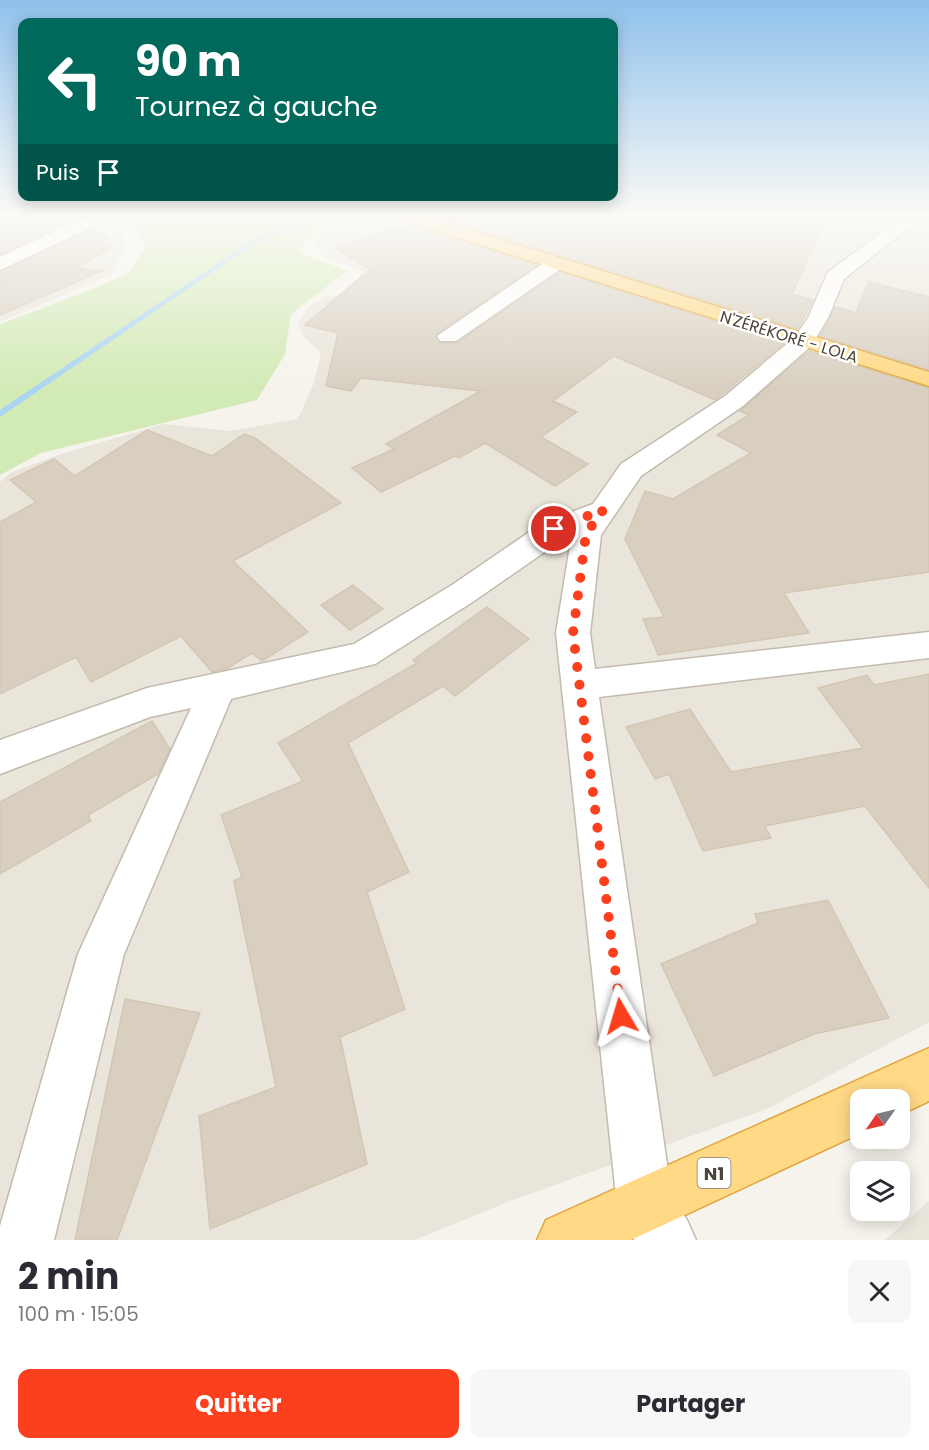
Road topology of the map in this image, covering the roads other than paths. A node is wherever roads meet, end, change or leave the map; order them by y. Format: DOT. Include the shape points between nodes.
graph roads {
  1 [pos="539,275"];
  2 [pos="590,275"];
  3 [pos="837,275"];
  4 [pos="448,336"];
  5 [pos="803,341"];
  6 [pos="929,379"];
  7 [pos="603,510"];
  8 [pos="929,645"];
  9 [pos="579,685"];
  10 [pos="218,687"];
  11 [pos="0,757"];
  12 [pos="929,1074"];
  13 [pos="897,1089"];
  14 [pos="850,1112"];
  15 [pos="656,1222"];
  16 [pos="25,1240"];
  17 [pos="566,1240"];
  1 -- 4 [label="street"];
  2 -- 5 [label="highway, N'ZÉRÉKORÉ - LOLA"];
  3 -- 5 [label="street"];
  5 -- 6 [label="highway, N'ZÉRÉKORÉ - LOLA"];
  5 -- 7 [label="street" via="734,401 631,470"];
  7 -- 9 [label="street" via="586,534 573,633"];
  7 -- 10 [label="street" via="554,529 463,593 363,655"];
  8 -- 9 [label="street"];
  9 -- 15 [label="street"];
  10 -- 11 [label="street" via="147,704"];
  10 -- 16 [label="street" via="101,954"];
  12 -- 13 [label="highway"];
  14 -- 15 [label="highway, N1"];
  15 -- 17 [label="highway, N1"];
}
